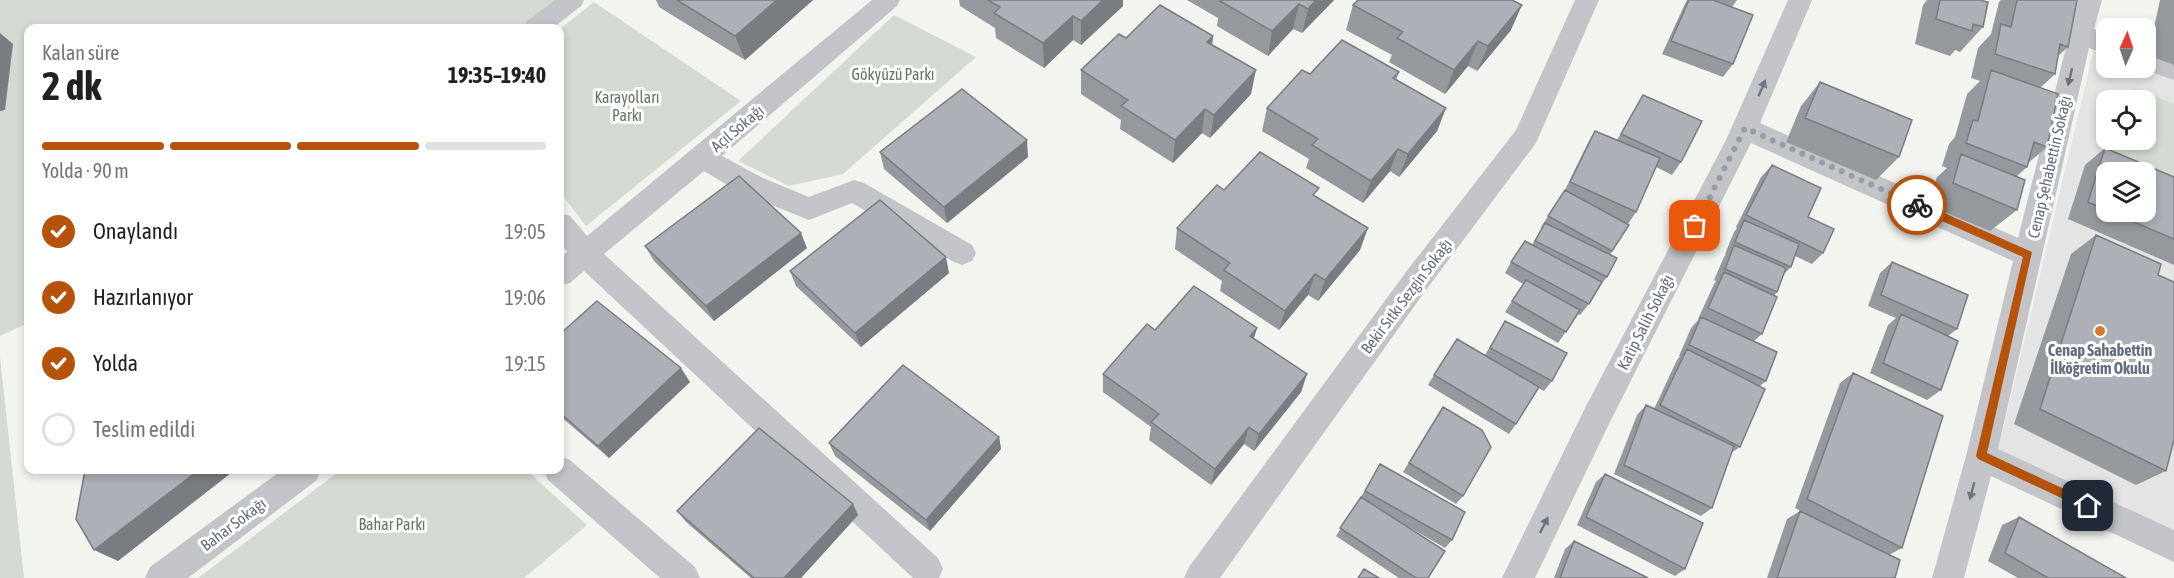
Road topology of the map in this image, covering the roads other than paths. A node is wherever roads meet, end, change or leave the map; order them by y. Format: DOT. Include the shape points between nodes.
graph roads {
  1 [pos="572,0"];
  2 [pos="888,0"];
  3 [pos="1587,0"];
  4 [pos="1800,0"];
  5 [pos="2090,0"];
  6 [pos="541,24"];
  7 [pos="2080,34"];
  8 [pos="2096,40"];
  9 [pos="2156,63"];
  10 [pos="2174,70"];
  11 [pos="1745,128"];
  12 [pos="702,157"];
  13 [pos="564,229"];
  14 [pos="962,253"];
  15 [pos="585,254"];
  16 [pos="2028,255"];
  17 [pos="564,271"];
  18 [pos="1981,456"];
  19 [pos="301,474"];
  20 [pos="564,474"];
  21 [pos="2174,546"];
  22 [pos="927,569"];
  23 [pos="161,578"];
  24 [pos="684,578"];
  25 [pos="1200,578"];
  26 [pos="1518,578"];
  27 [pos="1948,578"];
  1 -- 6 [label="street"];
  2 -- 12 [label="street, Açıl Sokağı"];
  3 -- 25 [label="street, Bekir Sıtkı Sezgin Sokağı" via="1527,136"];
  11 -- 4 [label="street, Katip Salih Sokağı, one-way"];
  5 -- 7 [label="street, Cenap Şehabettin Sokağı"];
  7 -- 8 [label="street"];
  7 -- 16 [label="street, Cenap Şehabettin Sokağı, one-way"];
  9 -- 10 [label="street"];
  11 -- 16 [label="street"];
  26 -- 11 [label="street, Katip Salih Sokağı, one-way"];
  12 -- 14 [label="street" via="751,185 809,209 854,191"];
  12 -- 15 [label="street, Açıl Sokağı"];
  13 -- 15 [label="street"];
  15 -- 17 [label="street, Açıl Sokağı"];
  15 -- 22 [label="street"];
  16 -- 18 [label="street, Cenap Şehabettin Sokağı"];
  18 -- 21 [label="street"];
  18 -- 27 [label="street, Cenap Şehabettin Sokağı, one-way"];
  19 -- 23 [label="street, Bahar Sokağı"];
  20 -- 24 [label="street"];
}
